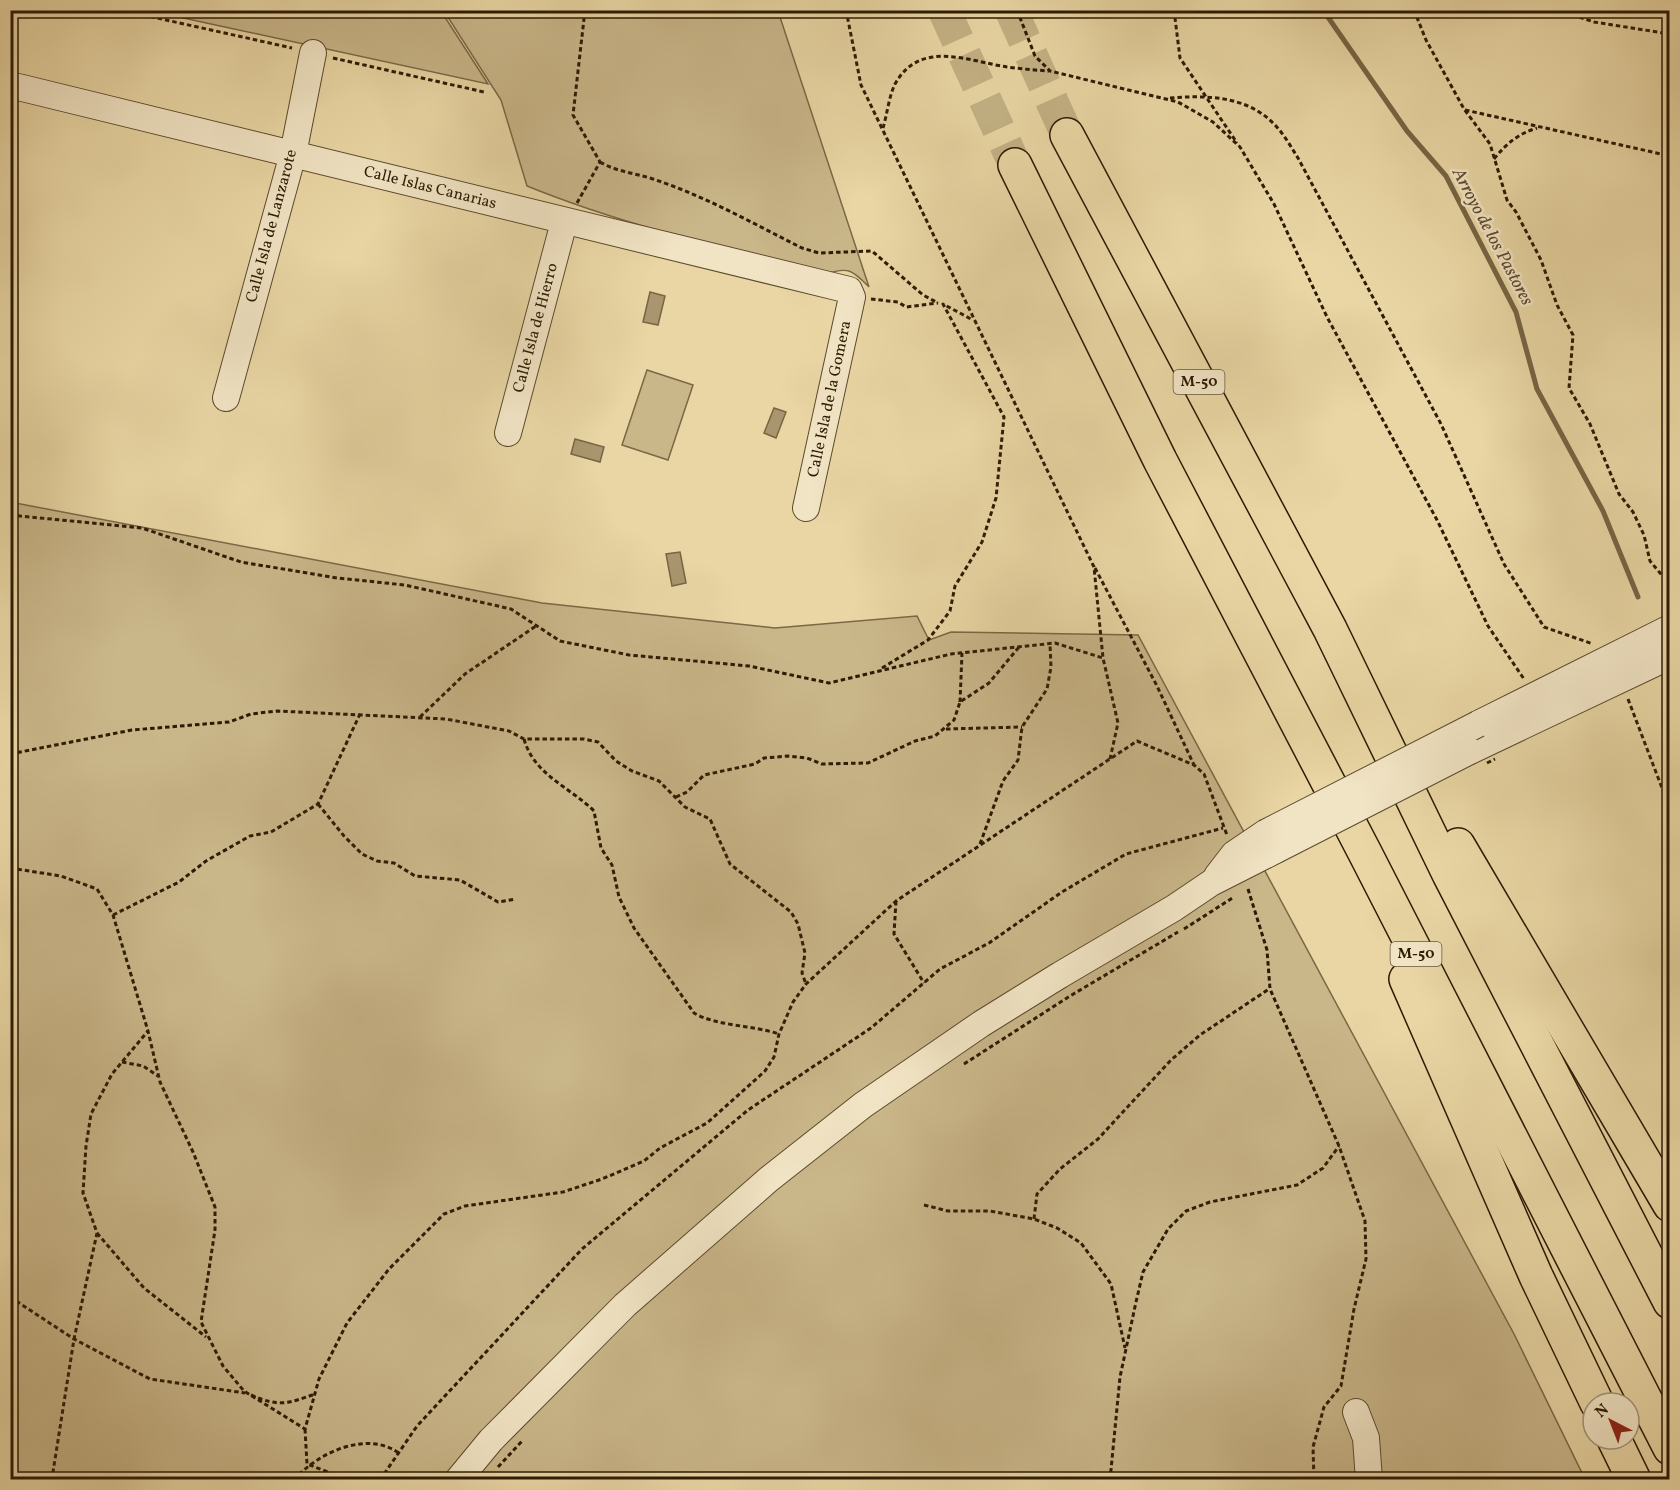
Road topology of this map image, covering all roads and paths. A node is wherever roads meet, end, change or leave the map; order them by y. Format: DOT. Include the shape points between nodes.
graph roads {
  1 [pos="585,10"];
  2 [pos="846,10"];
  3 [pos="1017,10"];
  4 [pos="1174,10"];
  5 [pos="1414,10"];
  6 [pos="1558,10"];
  7 [pos="1670,34"];
  8 [pos="313,53"];
  9 [pos="1050,71"];
  10 [pos="11,89"];
  11 [pos="1207,95"];
  12 [pos="1166,98"];
  13 [pos="1464,110"];
  14 [pos="1537,128"];
  15 [pos="882,130"];
  16 [pos="1067,135"];
  17 [pos="1240,147"];
  18 [pos="293,154"];
  19 [pos="1670,156"];
  20 [pos="1494,159"];
  21 [pos="600,162"];
  22 [pos="1016,165"];
  23 [pos="564,222"];
  24 [pos="849,290"];
  25 [pos="889,302"];
  26 [pos="940,304"];
  27 [pos="972,320"];
  28 [pos="226,398"];
  29 [pos="508,433"];
  30 [pos="1160,460"];
  31 [pos="806,508"];
  32 [pos="10,515"];
  33 [pos="1094,567"];
  34 [pos="1670,585"];
  35 [pos="536,626"];
  36 [pos="1670,628"];
  37 [pos="1330,629"];
  38 [pos="1050,644"];
  39 [pos="1019,647"];
  40 [pos="1603,647"];
  41 [pos="962,653"];
  42 [pos="1670,656"];
  43 [pos="1103,658"];
  44 [pos="878,671"];
  45 [pos="1528,686"];
  46 [pos="1629,700"];
  47 [pos="960,702"];
  48 [pos="360,714"];
  49 [pos="420,717"];
  50 [pos="1022,727"];
  51 [pos="945,729"];
  52 [pos="524,739"];
  53 [pos="10,754"];
  54 [pos="1110,759"];
  55 [pos="1194,765"];
  56 [pos="676,797"];
  57 [pos="318,804"];
  58 [pos="1670,809"];
  59 [pos="1223,828"];
  60 [pos="1228,839"];
  61 [pos="1270,842"];
  62 [pos="979,846"];
  63 [pos="10,868"];
  64 [pos="1247,886"];
  65 [pos="1250,898"];
  66 [pos="516,899"];
  67 [pos="896,901"];
  68 [pos="1203,910"];
  69 [pos="113,915"];
  70 [pos="1184,923"];
  71 [pos="1174,928"];
  72 [pos="1154,940"];
  73 [pos="1670,953"];
  74 [pos="1670,960"];
  75 [pos="924,983"];
  76 [pos="806,984"];
  77 [pos="1270,989"];
  78 [pos="148,1030"];
  79 [pos="779,1034"];
  80 [pos="122,1062"];
  81 [pos="957,1068"];
  82 [pos="158,1076"];
  83 [pos="1339,1146"];
  84 [pos="924,1205"];
  85 [pos="1670,1205"];
  86 [pos="1034,1219"];
  87 [pos="98,1233"];
  88 [pos="10,1297"];
  89 [pos="1670,1302"];
  90 [pos="208,1339"];
  91 [pos="74,1340"];
  92 [pos="1125,1349"];
  93 [pos="1591,1391"];
  94 [pos="247,1394"];
  95 [pos="315,1394"];
  96 [pos="1356,1412"];
  97 [pos="305,1429"];
  98 [pos="523,1440"];
  99 [pos="1670,1448"];
  100 [pos="1620,1451"];
  101 [pos="400,1454"];
  102 [pos="307,1464"];
  103 [pos="494,1472"];
  104 [pos="50,1479"];
  105 [pos="294,1479"];
  106 [pos="349,1479"];
  107 [pos="380,1479"];
  108 [pos="458,1479"];
  109 [pos="1110,1479"];
  110 [pos="1314,1479"];
  111 [pos="1369,1479"];
  112 [pos="1634,1479"];
  1 -- 21 [label="path" via="573,115"];
  2 -- 15 [label="path" via="861,85"];
  3 -- 9 [label="path" via="1035,56"];
  4 -- 11 [label="path" via="1180,58"];
  5 -- 13 [label="path"];
  6 -- 7 [label="path" via="1594,22"];
  8 -- 18 [label="street, Calle Isla de Lanzarote"];
  9 -- 12 [label="path"];
  9 -- 15 [label="path" via="952,55 930,56 910,64 895,84"];
  10 -- 18 [label="street, Calle Islas Canarias"];
  11 -- 12 [label="path"];
  11 -- 17 [label="path"];
  11 -- 40 [label="path" via="1253,107 1275,124 1298,158 1441,424 1504,564 1544,627"];
  12 -- 17 [label="path" via="1197,112"];
  13 -- 14 [label="path"];
  13 -- 20 [label="path" via="1490,144"];
  14 -- 19 [label="path"];
  14 -- 20 [label="path" via="1520,134"];
  15 -- 27 [label="path"];
  16 -- 37 [label="highway, M-50"];
  17 -- 45 [label="path" via="1274,204 1327,317 1437,520 1488,626"];
  18 -- 23 [label="street, Calle Islas Canarias"];
  18 -- 28 [label="street, Calle Isla de Lanzarote"];
  20 -- 34 [label="path" via="1507,200 1541,260 1573,335 1569,388 1590,424 1619,494 1644,535 1650,561"];
  21 -- 23 [label="path"];
  21 -- 26 [label="path" via="700,199 802,248 819,253 872,251 922,295"];
  22 -- 30 [label="highway, M-50"];
  23 -- 24 [label="street, Calle Islas Canarias"];
  23 -- 29 [label="street, Calle Isla de Hierro"];
  24 -- 31 [label="street, Calle Isla de la Gomera" via="852,297"];
  25 -- 26 [label="path" via="906,307"];
  26 -- 27 [label="path"];
  26 -- 44 [label="path" via="1004,417 996,498 982,542 955,586 950,611 928,640"];
  27 -- 33 [label="path"];
  30 -- 93 [label="highway" via="1201,564 1372,904 1536,1276"];
  30 -- 99 [label="highway, M-50"];
  32 -- 35 [label="path" via="142,528 241,562 405,585 511,609"];
  33 -- 43 [label="path"];
  33 -- 55 [label="path"];
  35 -- 44 [label="path" via="560,641 629,655 749,666 830,683"];
  35 -- 49 [label="path" via="465,674"];
  36 -- 61 [label="street, bridge" via="1478,724"];
  37 -- 85 [label="highway"];
  37 -- 89 [label="highway, M-50" via="1449,874"];
  38 -- 39 [label="path"];
  38 -- 43 [label="path"];
  38 -- 50 [label="path" via="1047,689"];
  39 -- 41 [label="path"];
  39 -- 47 [label="path" via="989,683"];
  41 -- 44 [label="path"];
  41 -- 47 [label="path"];
  42 -- 61 [label="street, bridge" via="1376,797"];
  43 -- 54 [label="path" via="1118,723"];
  46 -- 58 [label="path"];
  47 -- 51 [label="path" via="954,720"];
  48 -- 49 [label="path"];
  48 -- 53 [label="path" via="277,711 229,722 132,730"];
  48 -- 57 [label="path"];
  49 -- 52 [label="path" via="509,731"];
  50 -- 51 [label="path"];
  50 -- 62 [label="path" via="1018,760 1003,781"];
  51 -- 56 [label="path" via="868,763 822,764 798,757 764,758 755,764 704,775"];
  52 -- 56 [label="path" via="598,742 616,760 659,781"];
  52 -- 79 [label="path" via="528,752 542,769 594,811 601,848 612,865 619,897 634,928 694,1013 708,1021"];
  54 -- 55 [label="path" via="1137,741"];
  54 -- 62 [label="path"];
  55 -- 59 [label="path" via="1204,774"];
  56 -- 76 [label="path" via="685,807 710,819 730,864 791,912 805,953 802,973"];
  57 -- 66 [label="path" via="358,850 377,861 394,863 415,876 460,880 498,902"];
  57 -- 69 [label="path" via="271,832 250,836 179,882"];
  59 -- 60 [label="path"];
  59 -- 75 [label="path" via="1126,854 1062,892 989,944 940,969"];
  61 -- 108 [label="street" via="1174,908 917,1067 769,1179 625,1305 491,1440"];
  62 -- 67 [label="path"];
  63 -- 69 [label="path" via="61,876 97,889"];
  64 -- 81 [label="path" via="1223,906"];
  65 -- 77 [label="path" via="1267,950"];
  67 -- 75 [label="path" via="894,934"];
  67 -- 76 [label="path"];
  68 -- 70 [label="path"];
  69 -- 78 [label="path"];
  71 -- 72 [label="path"];
  73 -- 74 [label="path"];
  75 -- 101 [label="path" via="872,1028 748,1110 582,1249 417,1426"];
  76 -- 79 [label="path"];
  77 -- 83 [label="path"];
  77 -- 86 [label="path" via="1200,1035 1171,1060 1098,1139 1036,1194"];
  78 -- 80 [label="path"];
  78 -- 82 [label="path"];
  79 -- 95 [label="path" via="774,1057 765,1071 707,1123 644,1161 563,1192 465,1206 444,1214 389,1269 347,1323"];
  80 -- 82 [label="path" via="143,1066"];
  80 -- 87 [label="path" via="91,1114 86,1146 83,1193"];
  82 -- 90 [label="path" via="215,1207 201,1322"];
  83 -- 92 [label="path" via="1323,1168 1298,1185 1233,1196 1186,1211 1168,1228 1143,1272"];
  83 -- 110 [label="path" via="1365,1221 1366,1259 1353,1309 1341,1386 1324,1407 1313,1447"];
  84 -- 86 [label="path"];
  86 -- 92 [label="path" via="1081,1243 1111,1284"];
  87 -- 90 [label="path" via="144,1288"];
  87 -- 91 [label="path"];
  88 -- 91 [label="path"];
  90 -- 94 [label="path" via="223,1366"];
  91 -- 94 [label="path" via="150,1378"];
  91 -- 104 [label="path"];
  92 -- 109 [label="path"];
  94 -- 95 [label="path" via="273,1404"];
  94 -- 97 [label="path"];
  95 -- 97 [label="path"];
  96 -- 111 [label="street" via="1366,1438"];
  97 -- 102 [label="path"];
  98 -- 103 [label="path"];
  100 -- 112 [label="highway"];
  101 -- 102 [label="path" via="392,1448 351,1443"];
  101 -- 107 [label="path"];
  102 -- 105 [label="path"];
  102 -- 106 [label="path"];
}
